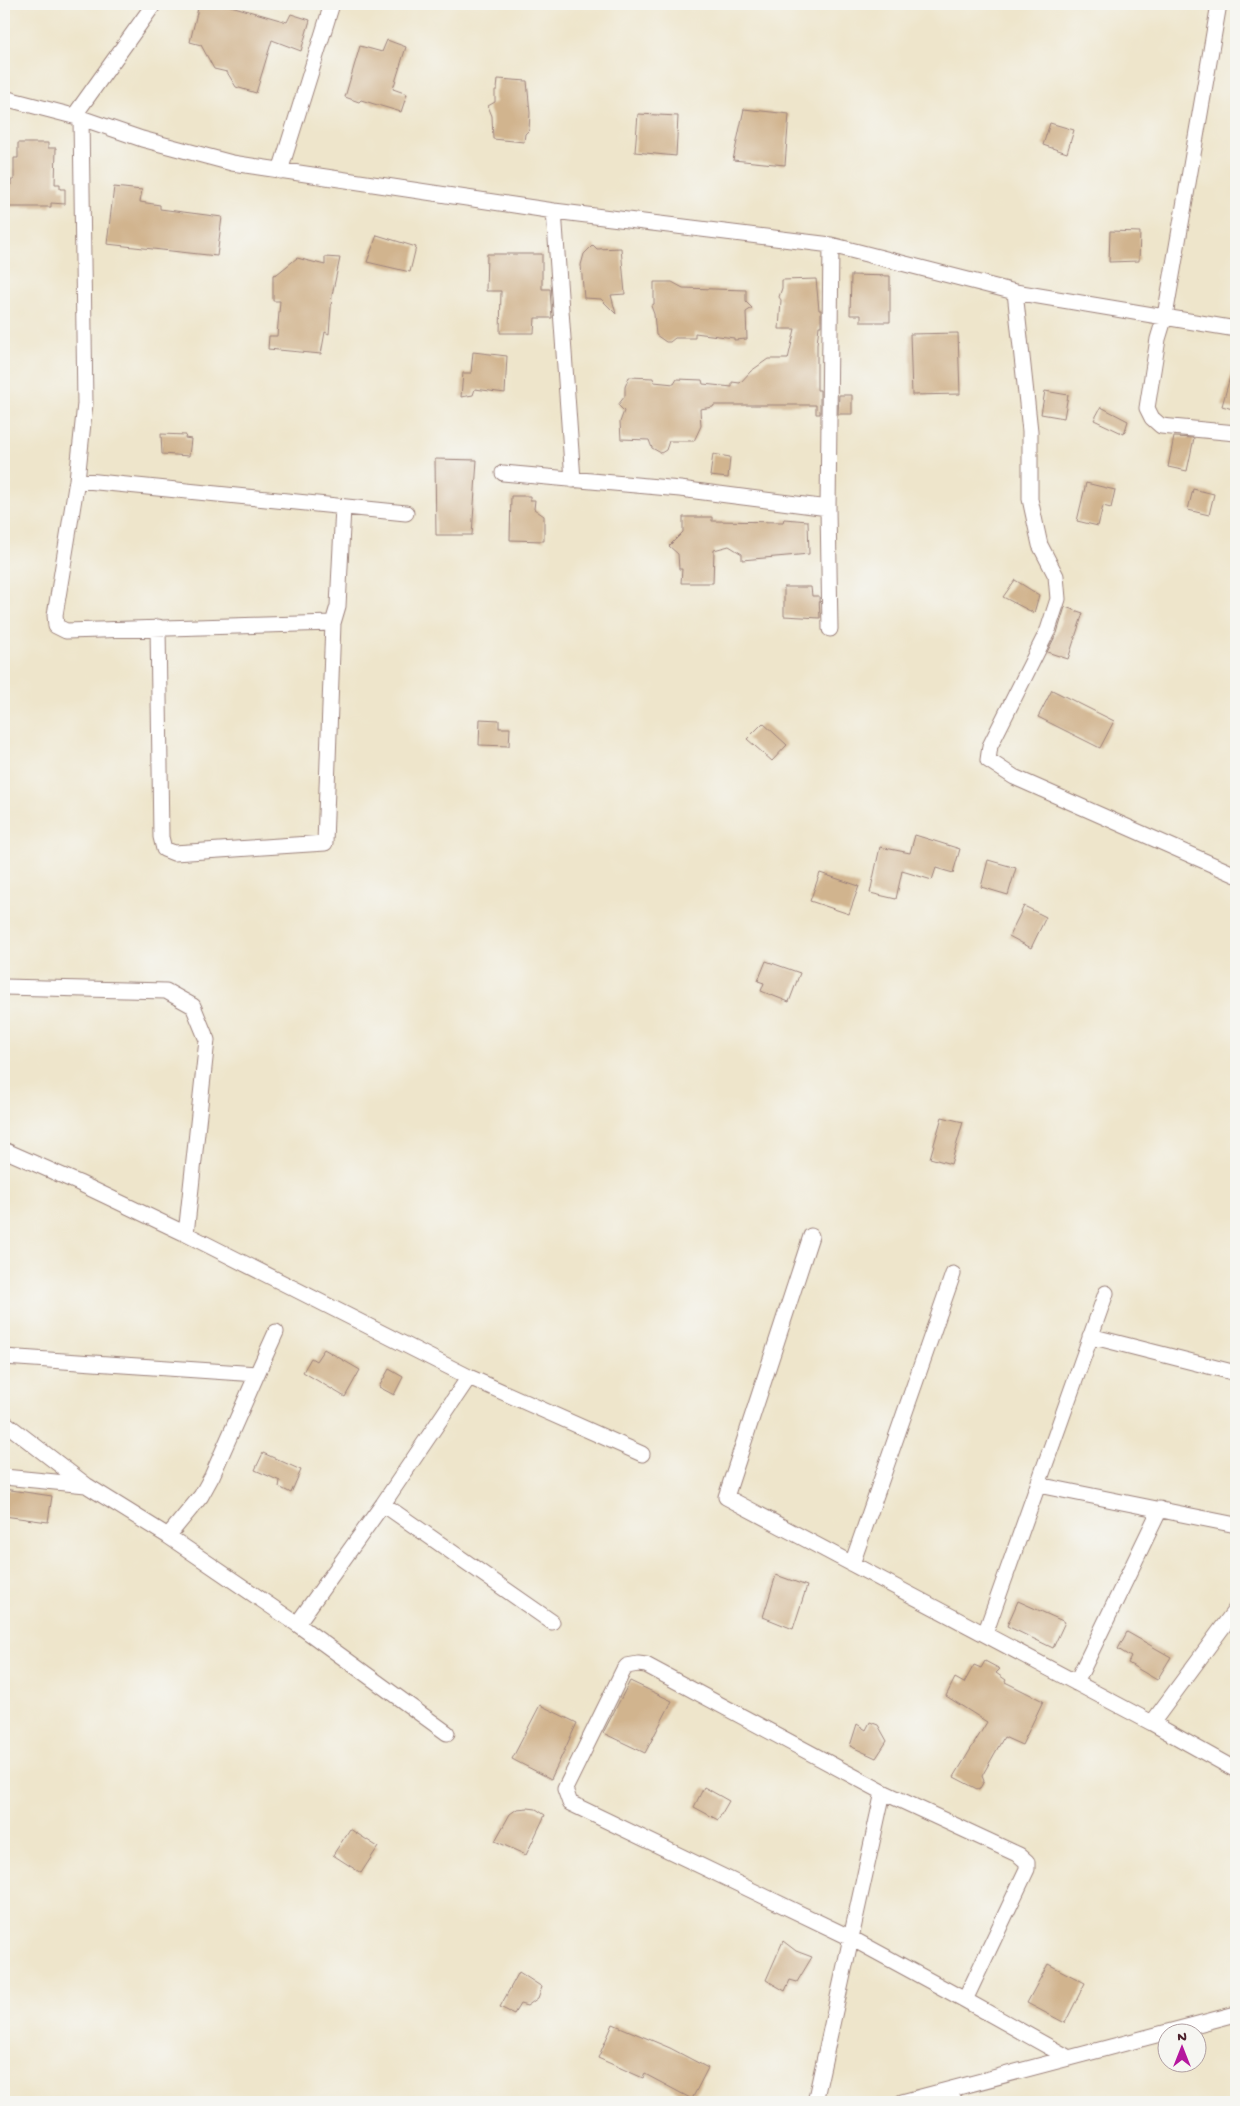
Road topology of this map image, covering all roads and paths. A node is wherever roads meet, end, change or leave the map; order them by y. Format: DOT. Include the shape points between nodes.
graph roads {
  1 [pos="154,4"];
  2 [pos="332,4"];
  3 [pos="1219,4"];
  4 [pos="4,98"];
  5 [pos="78,117"];
  6 [pos="280,171"];
  7 [pos="554,211"];
  8 [pos="831,245"];
  9 [pos="1015,292"];
  10 [pos="1165,316"];
  11 [pos="1236,329"];
  12 [pos="1236,433"];
  13 [pos="503,472"];
  14 [pos="77,480"];
  15 [pos="573,480"];
  16 [pos="342,507"];
  17 [pos="828,508"];
  18 [pos="406,513"];
  19 [pos="333,624"];
  20 [pos="158,627"];
  21 [pos="830,629"];
  22 [pos="1236,875"];
  23 [pos="4,987"];
  24 [pos="4,1150"];
  25 [pos="186,1234"];
  26 [pos="811,1236"];
  27 [pos="952,1274"];
  28 [pos="1106,1293"];
  29 [pos="276,1332"];
  30 [pos="1090,1336"];
  31 [pos="4,1356"];
  32 [pos="1236,1373"];
  33 [pos="257,1374"];
  34 [pos="469,1377"];
  35 [pos="4,1422"];
  36 [pos="642,1454"];
  37 [pos="4,1477"];
  38 [pos="86,1485"];
  39 [pos="1038,1485"];
  40 [pos="383,1504"];
  41 [pos="1160,1509"];
  42 [pos="1236,1525"];
  43 [pos="168,1536"];
  44 [pos="852,1564"];
  45 [pos="1236,1608"];
  46 [pos="552,1622"];
  47 [pos="297,1624"];
  48 [pos="984,1634"];
  49 [pos="1076,1683"];
  50 [pos="1152,1723"];
  51 [pos="447,1733"];
  52 [pos="1236,1770"];
  53 [pos="883,1792"];
  54 [pos="851,1938"];
  55 [pos="966,2000"];
  56 [pos="1236,2014"];
  57 [pos="1069,2058"];
  58 [pos="951,2096"];
  59 [pos="815,2102"];
  60 [pos="902,2102"];
  1 -- 5 [label="street"];
  2 -- 6 [label="street"];
  3 -- 10 [label="street"];
  4 -- 5 [label="street"];
  5 -- 6 [label="street" via="192,154"];
  5 -- 14 [label="street" via="85,404"];
  6 -- 7 [label="street"];
  7 -- 8 [label="street"];
  7 -- 15 [label="street"];
  8 -- 9 [label="street"];
  8 -- 17 [label="street"];
  9 -- 10 [label="street"];
  9 -- 22 [label="street" via="1030,430 1030,499 1040,544 1056,576 1058,599 1048,630 990,746 988,760 1014,777"];
  10 -- 11 [label="street"];
  10 -- 12 [label="street" via="1147,408 1152,418 1161,426"];
  13 -- 15 [label="street"];
  14 -- 16 [label="street"];
  14 -- 20 [label="street" via="55,615 56,626 66,631"];
  15 -- 17 [label="street" via="680,489"];
  16 -- 18 [label="street"];
  16 -- 19 [label="street" via="338,606"];
  17 -- 21 [label="street"];
  19 -- 20 [label="street"];
  19 -- 20 [label="street" via="325,843 174,853 164,849 161,837"];
  23 -- 25 [label="street" via="166,991 193,1006 206,1040"];
  24 -- 25 [label="street"];
  25 -- 34 [label="street"];
  26 -- 44 [label="street" via="726,1497"];
  27 -- 44 [label="street"];
  28 -- 30 [label="street"];
  29 -- 33 [label="street"];
  30 -- 32 [label="street"];
  30 -- 39 [label="street"];
  31 -- 33 [label="street"];
  33 -- 43 [label="street" via="212,1476"];
  34 -- 36 [label="street"];
  34 -- 40 [label="street"];
  35 -- 38 [label="street"];
  37 -- 38 [label="street"];
  38 -- 43 [label="street"];
  39 -- 41 [label="street"];
  39 -- 48 [label="street"];
  40 -- 46 [label="street"];
  40 -- 47 [label="street"];
  41 -- 42 [label="street"];
  41 -- 49 [label="street"];
  43 -- 47 [label="street"];
  44 -- 48 [label="street"];
  45 -- 50 [label="street"];
  47 -- 51 [label="street"];
  48 -- 49 [label="street"];
  49 -- 50 [label="street"];
  50 -- 52 [label="street"];
  53 -- 54 [label="street"];
  53 -- 54 [label="street" via="646,1665 638,1664 627,1666 623,1671 565,1789 570,1803"];
  53 -- 55 [label="street" via="1019,1855 1027,1862 1027,1869"];
  54 -- 55 [label="street"];
  54 -- 59 [label="street"];
  55 -- 57 [label="street"];
  56 -- 57 [label="street"];
  57 -- 58 [label="street"];
  58 -- 60 [label="street"];
}
